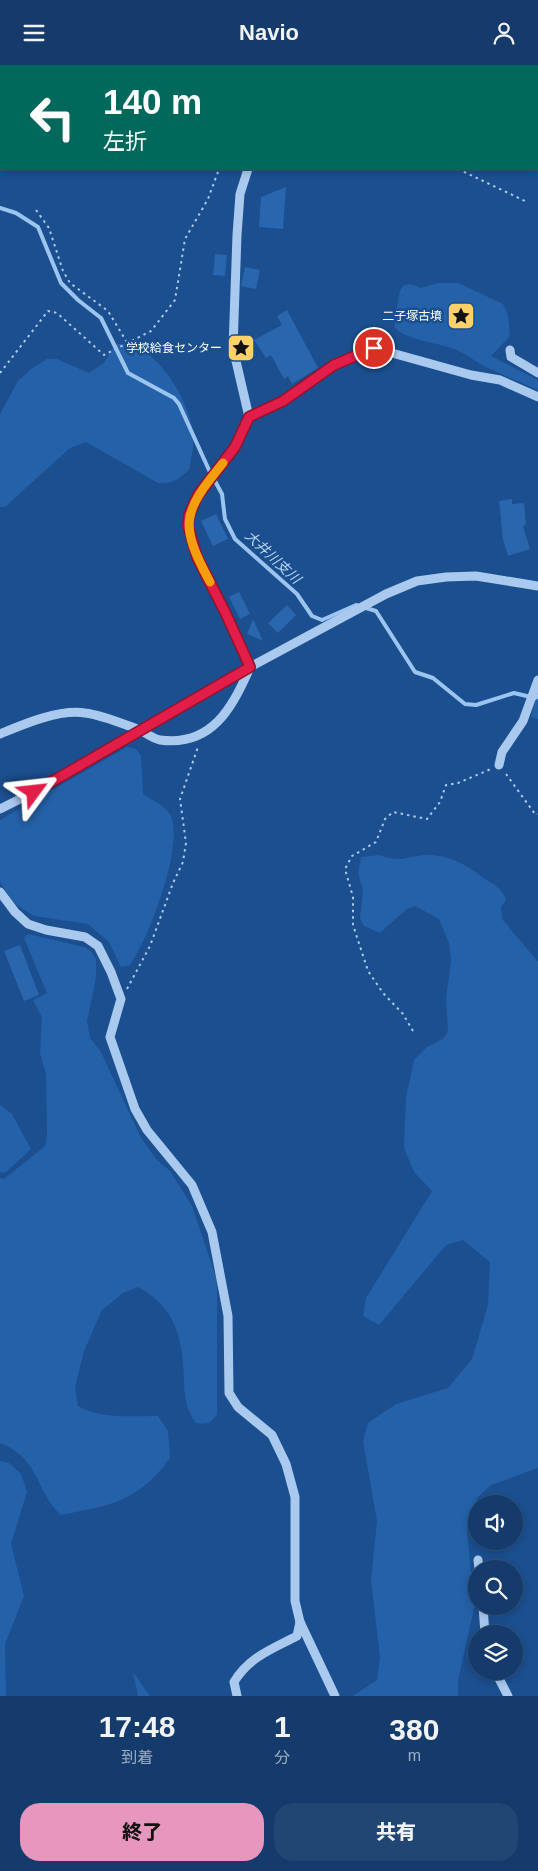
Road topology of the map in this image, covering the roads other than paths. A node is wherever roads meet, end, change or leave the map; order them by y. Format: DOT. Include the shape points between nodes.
graph roads {
  1 [pos="248,170"];
  2 [pos="510,350"];
  3 [pos="538,373"];
  4 [pos="538,397"];
  5 [pos="249,417"];
  6 [pos="538,586"];
  7 [pos="250,667"];
  8 [pos="536,684"];
  9 [pos="140,731"];
  10 [pos="0,733"];
  11 [pos="499,765"];
  12 [pos="0,809"];
  13 [pos="0,892"];
  14 [pos="300,1622"];
  15 [pos="500,1680"];
  16 [pos="237,1696"];
  17 [pos="335,1696"];
  18 [pos="508,1696"];
  1 -- 5 [label="street" via="240,194 233,348"];
  2 -- 3 [label="street" via="511,357"];
  4 -- 5 [label="street" via="500,380 374,348 334,365 283,401"];
  5 -- 7 [label="street" via="235,447 198,495 188,526 192,545"];
  6 -- 7 [label="street" via="476,576 417,581 386,594"];
  7 -- 9 [label="street"];
  7 -- 9 [label="street" via="224,716 202,735 191,739 160,740"];
  8 -- 11 [label="street" via="523,721 502,752"];
  9 -- 10 [label="street" via="84,713 51,716"];
  9 -- 12 [label="street"];
  13 -- 14 [label="street" via="15,913 28,924 85,937 98,947 122,999 110,1037 135,1109 147,1130 192,1185 212,1232 228,1316 229,1393 238,1407 272,1435 286,1464 295,1497 295,1601"];
  14 -- 16 [label="street" via="297,1636 242,1668 234,1682"];
  14 -- 17 [label="street"];
  15 -- 18 [label="street"];
}
